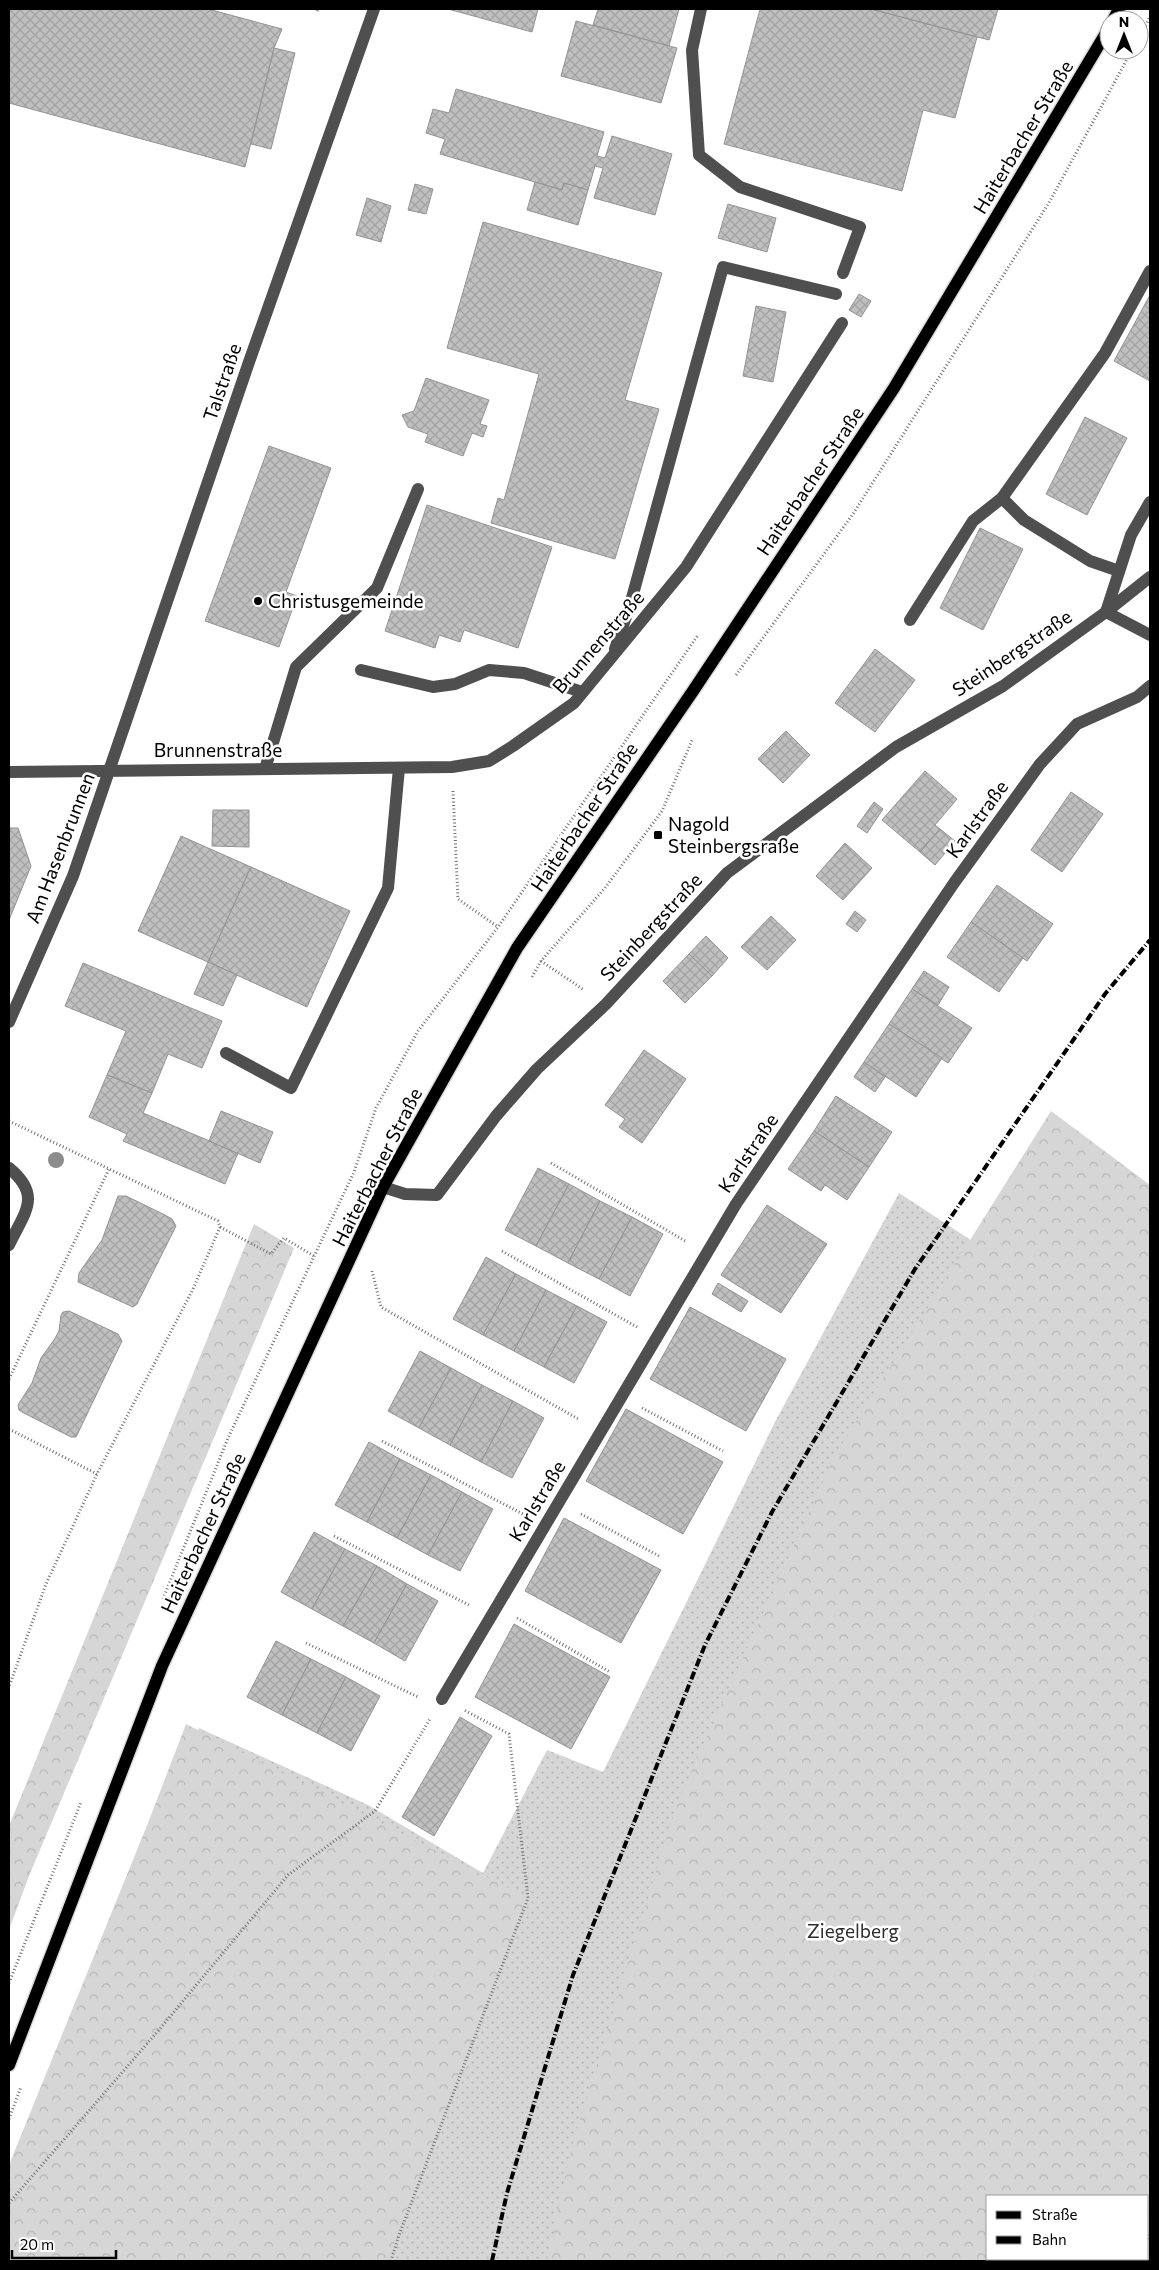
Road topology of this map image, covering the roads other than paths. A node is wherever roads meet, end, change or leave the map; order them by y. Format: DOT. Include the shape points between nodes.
graph roads {
  1 [pos="374,9"];
  2 [pos="701,9"];
  3 [pos="1099,45"];
  4 [pos="1150,271"];
  5 [pos="843,274"];
  6 [pos="836,294"];
  7 [pos="842,323"];
  8 [pos="418,489"];
  9 [pos="1002,498"];
  10 [pos="1150,502"];
  11 [pos="1120,571"];
  12 [pos="1150,577"];
  13 [pos="1106,612"];
  14 [pos="910,620"];
  15 [pos="1150,635"];
  16 [pos="612,657"];
  17 [pos="361,670"];
  18 [pos="1150,686"];
  19 [pos="582,692"];
  20 [pos="399,768"];
  21 [pos="265,769"];
  22 [pos="110,770"];
  23 [pos="9,772"];
  24 [pos="9,1022"];
  25 [pos="226,1053"];
  26 [pos="9,1168"];
  27 [pos="384,1187"];
  28 [pos="9,1245"];
  29 [pos="440,1702"];
  30 [pos="9,2065"];
  1 -- 22 [label="street, Talstraße"];
  2 -- 5 [label="street" via="692,50 699,155 740,187 860,227"];
  3 -- 27 [label="main road, Haiterbacher Straße" via="894,388 517,948"];
  4 -- 9 [label="street" via="1105,353"];
  6 -- 16 [label="street" via="723,267 630,606"];
  7 -- 16 [label="street, Brunnenstraße" via="686,567"];
  8 -- 21 [label="street" via="376,588 296,667"];
  9 -- 11 [label="street" via="1024,520 1090,561"];
  9 -- 14 [label="street" via="974,521"];
  10 -- 11 [label="street" via="1131,535"];
  11 -- 13 [label="street"];
  12 -- 13 [label="street, Steinbergstraße"];
  13 -- 15 [label="street"];
  13 -- 27 [label="street, Steinbergstraße" via="1003,686 896,747 727,873 606,1004 537,1069 496,1116 437,1196 405,1194"];
  16 -- 19 [label="street, Brunnenstraße"];
  17 -- 19 [label="street" via="433,687 454,684 489,670 524,673"];
  18 -- 29 [label="street, Karlstraße" via="1137,698 1077,724 1040,764 954,882 736,1204"];
  19 -- 20 [label="street, Brunnenstraße" via="574,703 489,760 452,768"];
  20 -- 21 [label="street, Brunnenstraße"];
  20 -- 25 [label="street" via="388,888 291,1088"];
  21 -- 22 [label="street, Brunnenstraße"];
  22 -- 23 [label="street, Brunnenstraße"];
  22 -- 24 [label="street, Am Hasenbrunnen" via="74,876"];
  26 -- 28 [label="street" via="26,1186 29,1202"];
  27 -- 30 [label="main road, Haiterbacher Straße" via="162,1666"];
}
